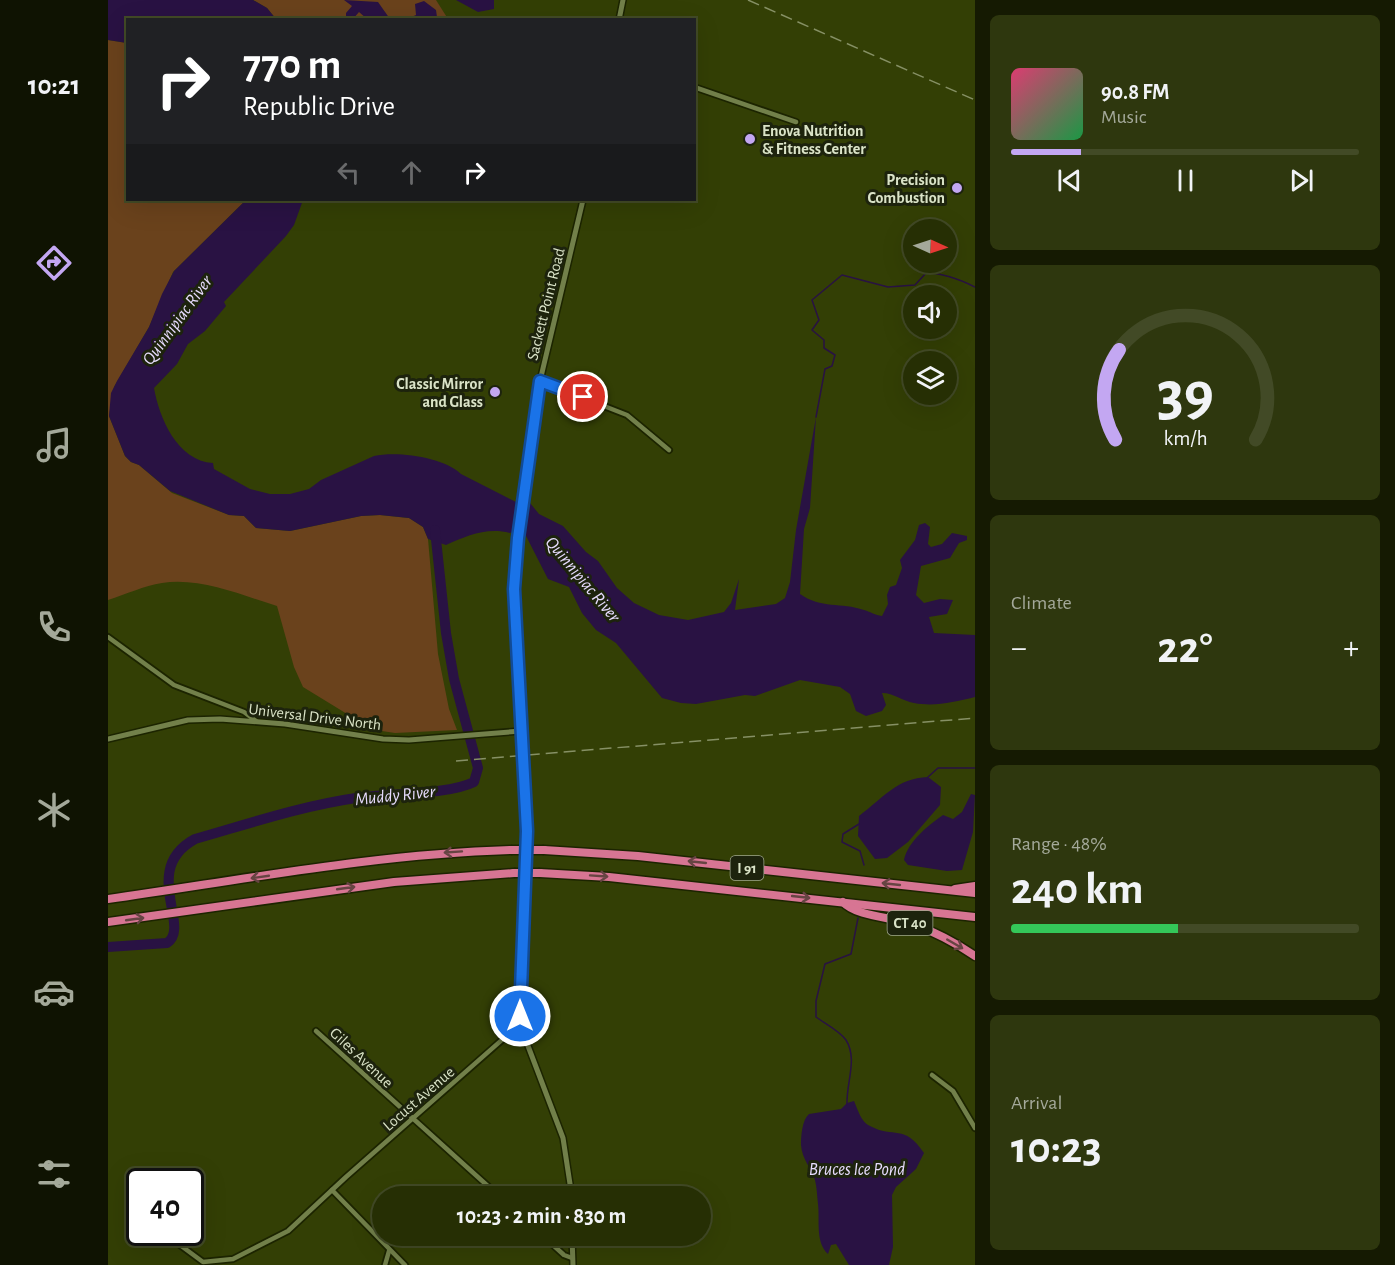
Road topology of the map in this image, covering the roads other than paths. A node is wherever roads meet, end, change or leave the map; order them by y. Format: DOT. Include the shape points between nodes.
graph roads {
  1 [pos="623,0"];
  2 [pos="619,18"];
  3 [pos="696,88"];
  4 [pos="796,122"];
  5 [pos="583,201"];
  6 [pos="540,381"];
  7 [pos="669,450"];
  8 [pos="108,637"];
  9 [pos="256,721"];
  10 [pos="521,731"];
  11 [pos="108,739"];
  12 [pos="975,885"];
  13 [pos="949,890"];
  14 [pos="975,893"];
  15 [pos="108,899"];
  16 [pos="842,902"];
  17 [pos="975,916"];
  18 [pos="108,922"];
  19 [pos="975,956"];
  20 [pos="522,1028"];
  21 [pos="316,1031"];
  22 [pos="932,1075"];
  23 [pos="412,1118"];
  24 [pos="975,1128"];
  25 [pos="488,1186"];
  26 [pos="571,1186"];
  27 [pos="332,1190"];
  28 [pos="181,1246"];
  29 [pos="554,1246"];
  30 [pos="572,1246"];
  31 [pos="389,1251"];
  32 [pos="573,1258"];
  33 [pos="385,1265"];
  34 [pos="405,1265"];
  35 [pos="573,1265"];
  1 -- 2 [label="street"];
  3 -- 4 [label="street"];
  5 -- 6 [label="street, Sackett Point Road"];
  6 -- 7 [label="street" via="627,415"];
  6 -- 10 [label="street, Sackett Point Road" via="519,531 514,599"];
  8 -- 9 [label="street" via="174,685 244,712"];
  9 -- 10 [label="street, Universal Drive North" via="409,740"];
  9 -- 11 [label="street, Universal Drive North" via="188,720"];
  10 -- 20 [label="street, Sackett Point Road" via="527,831"];
  12 -- 13 [label="highway"];
  13 -- 14 [label="highway, I 91"];
  13 -- 15 [label="highway, I 91, one-way, bridge" via="648,857 511,850 405,857"];
  16 -- 17 [label="highway, I 91"];
  18 -- 16 [label="highway, I 91, one-way, bridge" via="423,878 514,873 609,877"];
  16 -- 19 [label="highway, CT 40, one-way" via="855,911 930,931"];
  20 -- 23 [label="street, Locust Avenue" via="511,1032"];
  20 -- 26 [label="street, Sackett Point Road" via="560,1129"];
  21 -- 23 [label="street, Giles Avenue"];
  22 -- 24 [label="street" via="953,1091"];
  23 -- 25 [label="street, Giles Avenue"];
  23 -- 27 [label="street, Locust Avenue"];
  27 -- 28 [label="street, Locust Avenue" via="288,1231 232,1259 203,1262"];
  27 -- 31 [label="street"];
  29 -- 32 [label="street"];
  30 -- 32 [label="street"];
  31 -- 33 [label="street"];
  31 -- 34 [label="street"];
  32 -- 35 [label="street"];
}
